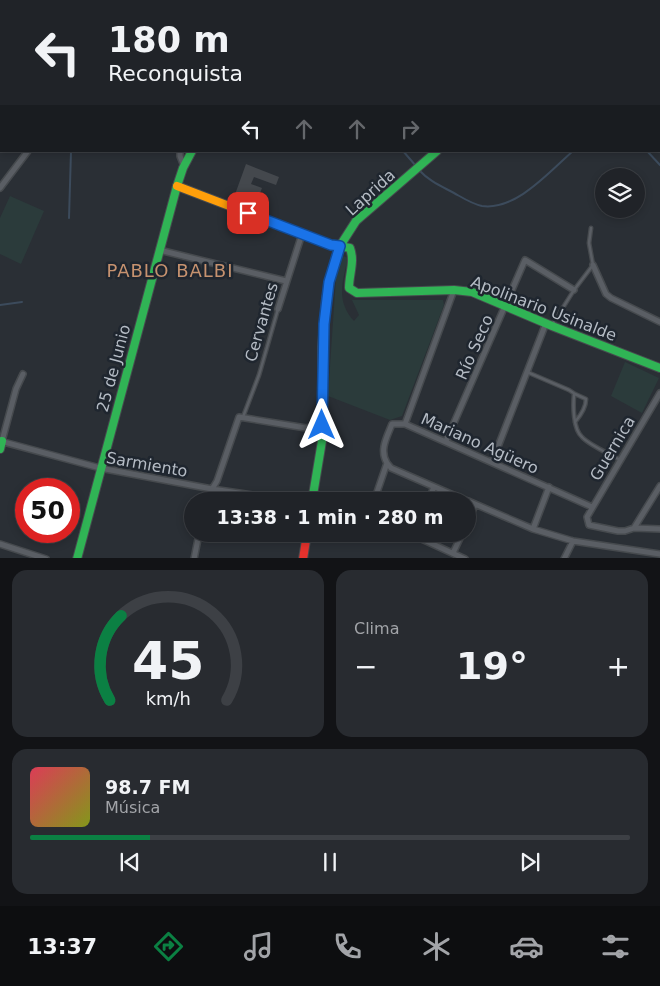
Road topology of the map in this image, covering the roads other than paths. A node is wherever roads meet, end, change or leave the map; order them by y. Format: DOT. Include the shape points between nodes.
graph roads {
  1 [pos="27,152"];
  2 [pos="180,152"];
  3 [pos="191,152"];
  4 [pos="435,153"];
  5 [pos="184,166"];
  6 [pos="176,186"];
  7 [pos="0,188"];
  8 [pos="591,228"];
  9 [pos="302,234"];
  10 [pos="340,246"];
  11 [pos="158,250"];
  12 [pos="593,265"];
  13 [pos="286,281"];
  14 [pos="454,290"];
  15 [pos="574,290"];
  16 [pos="505,306"];
  17 [pos="278,309"];
  18 [pos="660,322"];
  19 [pos="549,324"];
  20 [pos="660,368"];
  21 [pos="527,372"];
  22 [pos="23,374"];
  23 [pos="660,393"];
  24 [pos="574,394"];
  25 [pos="241,417"];
  26 [pos="575,422"];
  27 [pos="405,424"];
  28 [pos="322,425"];
  29 [pos="446,441"];
  30 [pos="1,443"];
  31 [pos="620,460"];
  32 [pos="492,462"];
  33 [pos="387,463"];
  34 [pos="100,468"];
  35 [pos="434,486"];
  36 [pos="660,486"];
  37 [pos="549,487"];
  38 [pos="212,489"];
  39 [pos="210,492"];
  40 [pos="232,492"];
  41 [pos="314,492"];
  42 [pos="377,492"];
  43 [pos="432,492"];
  44 [pos="447,492"];
  45 [pos="476,505"];
  46 [pos="592,507"];
  47 [pos="634,528"];
  48 [pos="532,529"];
  49 [pos="660,529"];
  50 [pos="573,541"];
  51 [pos="197,542"];
  52 [pos="306,542"];
  53 [pos="430,542"];
  54 [pos="458,542"];
  55 [pos="0,544"];
  56 [pos="453,553"];
  57 [pos="660,554"];
  58 [pos="652,556"];
  59 [pos="46,558"];
  60 [pos="77,558"];
  61 [pos="194,558"];
  62 [pos="303,558"];
  63 [pos="465,558"];
  64 [pos="564,558"];
  1 -- 7 [label="street"];
  2 -- 5 [label="street"];
  3 -- 5 [label="street, 25 de Junio"];
  4 -- 10 [label="street, Laprida" via="356,221"];
  5 -- 6 [label="street, 25 de Junio"];
  6 -- 9 [label="street"];
  6 -- 11 [label="street, 25 de Junio"];
  8 -- 12 [label="lane" via="589,243"];
  9 -- 10 [label="street"];
  9 -- 13 [label="street, Cervantes"];
  10 -- 14 [label="street, Apolinario Usinalde" via="350,248 352,252 348,282 353,292"];
  10 -- 28 [label="street, Laprida" via="329,282 324,324"];
  11 -- 13 [label="street"];
  11 -- 34 [label="street, 25 de Junio"];
  12 -- 15 [label="lane"];
  12 -- 18 [label="street" via="606,294"];
  13 -- 17 [label="street, Cervantes"];
  14 -- 16 [label="street, Apolinario Usinalde" via="472,292"];
  14 -- 27 [label="street, Mariano Agüero"];
  15 -- 16 [label="street, Río Seco" via="525,260"];
  15 -- 19 [label="lane"];
  16 -- 19 [label="street, Apolinario Usinalde"];
  16 -- 29 [label="street, Río Seco"];
  17 -- 25 [label="lane, Cervantes" via="259,375"];
  19 -- 20 [label="street, Apolinario Usinalde"];
  19 -- 21 [label="street"];
  21 -- 24 [label="lane"];
  21 -- 32 [label="street"];
  22 -- 30 [label="street"];
  23 -- 31 [label="street, Guernica"];
  24 -- 26 [label="lane"];
  24 -- 26 [label="lane" via="586,399"];
  25 -- 28 [label="street" via="306,428"];
  25 -- 38 [label="street, Cervantes"];
  26 -- 31 [label="lane" via="580,436"];
  27 -- 29 [label="street, Mariano Agüero"];
  27 -- 33 [label="street" via="392,424 383,452"];
  28 -- 41 [label="street, Laprida"];
  29 -- 32 [label="street, Mariano Agüero"];
  30 -- 34 [label="street, Sarmiento"];
  31 -- 46 [label="street, Guernica"];
  32 -- 37 [label="street, Mariano Agüero"];
  33 -- 35 [label="street"];
  33 -- 42 [label="street"];
  34 -- 38 [label="street, Sarmiento"];
  34 -- 60 [label="street, 25 de Junio"];
  35 -- 43 [label="street"];
  35 -- 44 [label="street"];
  36 -- 47 [label="street"];
  37 -- 46 [label="street, Mariano Agüero"];
  37 -- 48 [label="street"];
  38 -- 39 [label="street, Cervantes"];
  38 -- 40 [label="street, Sarmiento"];
  45 -- 48 [label="street"];
  46 -- 47 [label="street, Guernica" via="587,517 589,525 618,531"];
  47 -- 49 [label="street"];
  48 -- 50 [label="street"];
  50 -- 58 [label="street"];
  50 -- 64 [label="street"];
  51 -- 61 [label="street"];
  52 -- 62 [label="street"];
  53 -- 56 [label="street"];
  54 -- 56 [label="street"];
  55 -- 59 [label="street"];
  56 -- 63 [label="street"];
  57 -- 58 [label="street"];
}
